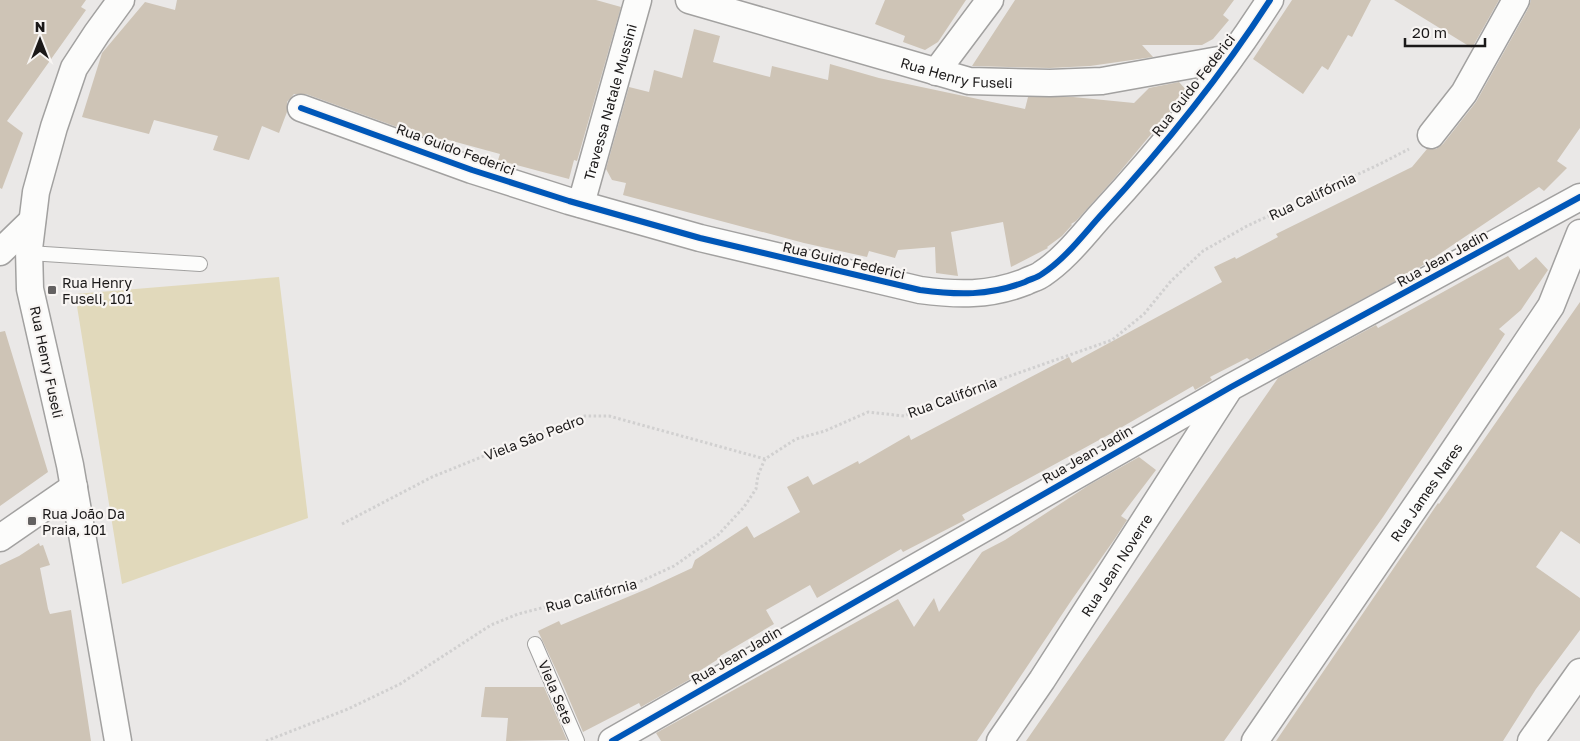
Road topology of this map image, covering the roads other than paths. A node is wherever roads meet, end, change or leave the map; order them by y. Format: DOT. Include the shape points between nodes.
graph roads {
  1 [pos="121,0"];
  2 [pos="638,0"];
  3 [pos="689,0"];
  4 [pos="990,0"];
  5 [pos="1270,0"];
  6 [pos="1516,0"];
  7 [pos="1230,58"];
  8 [pos="936,72"];
  9 [pos="301,108"];
  10 [pos="1431,135"];
  11 [pos="1580,198"];
  12 [pos="581,204"];
  13 [pos="32,221"];
  14 [pos="1580,232"];
  15 [pos="0,252"];
  16 [pos="29,253"];
  17 [pos="200,264"];
  18 [pos="1231,387"];
  19 [pos="74,487"];
  20 [pos="0,538"];
  21 [pos="535,644"];
  22 [pos="1580,672"];
  23 [pos="118,741"];
  24 [pos="577,741"];
  25 [pos="612,741"];
  26 [pos="1000,741"];
  27 [pos="1255,741"];
  28 [pos="1531,741"];
  1 -- 13 [label="street, Rua Henry Fuseli" via="74,68 36,192"];
  2 -- 12 [label="street, Travessa Natale Mussini"];
  3 -- 8 [label="street, Rua Henry Fuseli"];
  4 -- 8 [label="street"];
  5 -- 7 [label="street, Rua Guido Federici"];
  6 -- 10 [label="street" via="1464,93"];
  7 -- 8 [label="street, Rua Henry Fuseli" via="1102,81 969,82"];
  7 -- 12 [label="street, Rua Guido Federici" via="1141,172 1065,254 1041,275 988,293 956,295 920,290 700,238"];
  9 -- 12 [label="street, Rua Guido Federici" via="472,170"];
  11 -- 18 [label="street, Rua Jean Jadin"];
  13 -- 15 [label="street"];
  13 -- 16 [label="street, Rua Henry Fuseli"];
  14 -- 27 [label="street, Rua James Nares" via="1551,306"];
  16 -- 17 [label="lane"];
  16 -- 19 [label="street, Rua Henry Fuseli" via="30,289"];
  18 -- 25 [label="street, Rua Jean Jadin"];
  18 -- 26 [label="street, Rua Jean Noverre"];
  19 -- 20 [label="street"];
  19 -- 23 [label="street, Rua Henry Fuseli"];
  21 -- 24 [label="lane, Viela Sete"];
  22 -- 28 [label="street"];
}
